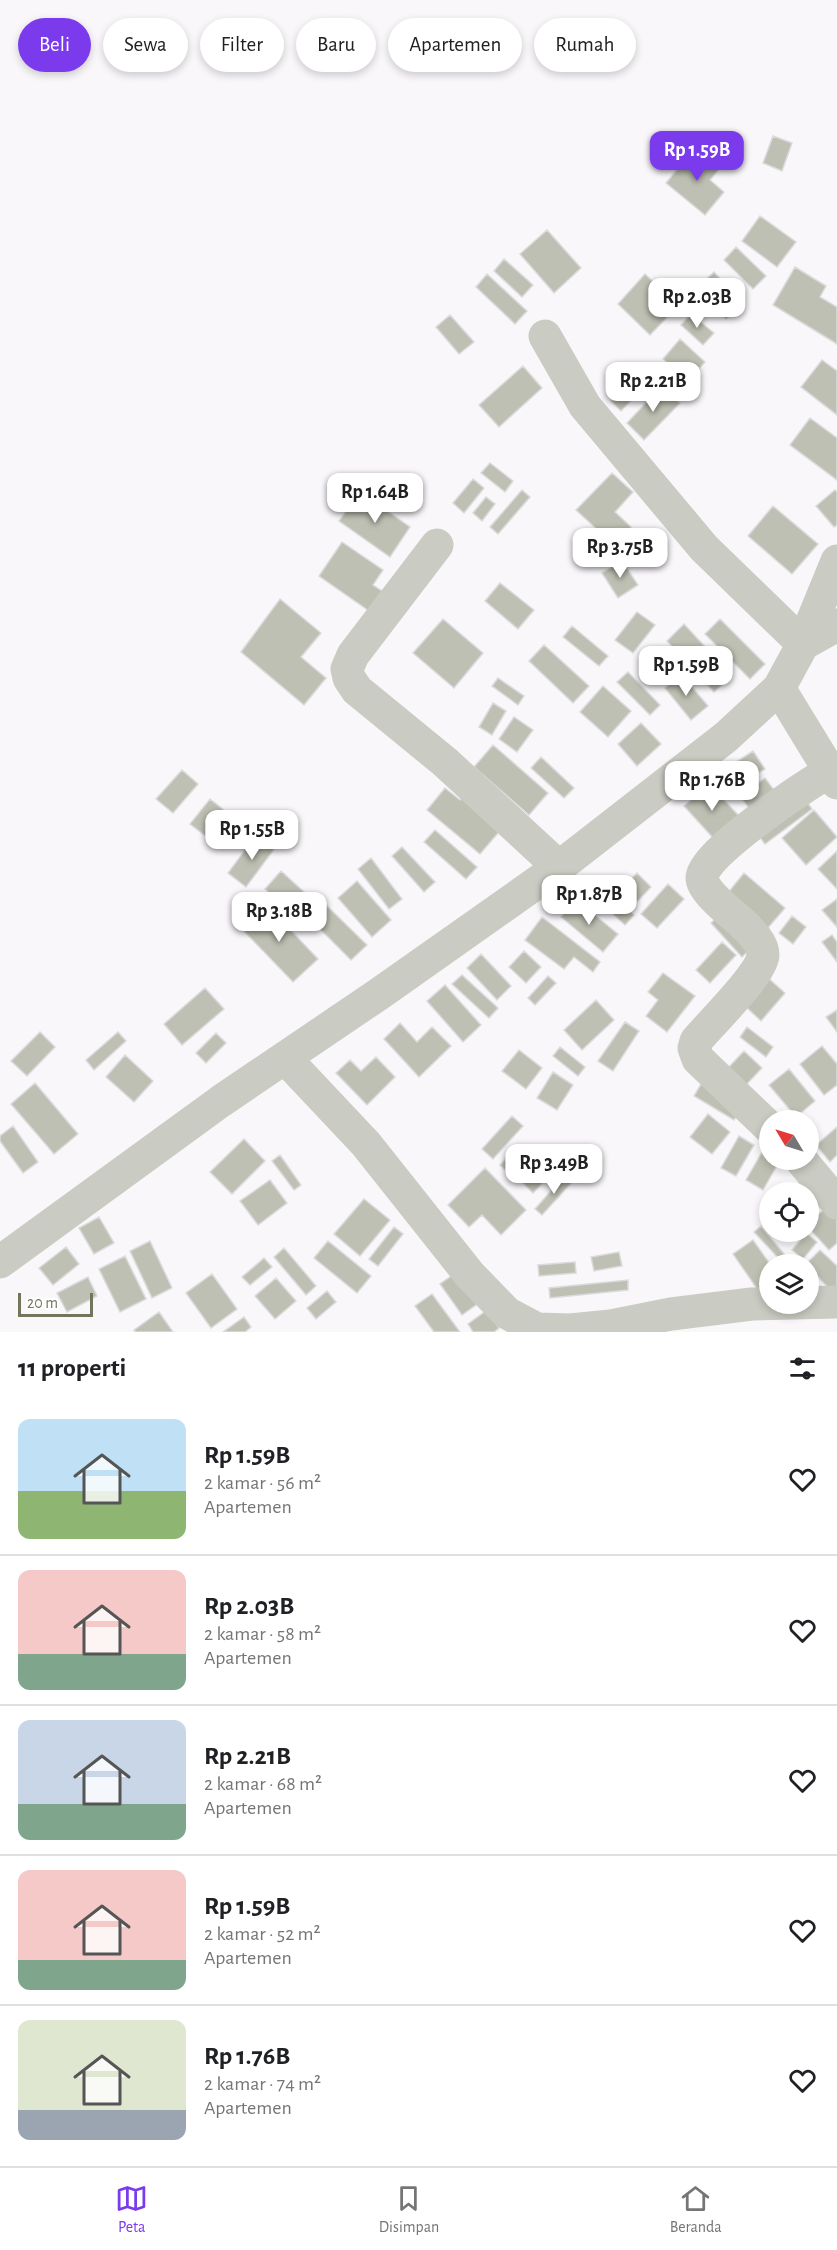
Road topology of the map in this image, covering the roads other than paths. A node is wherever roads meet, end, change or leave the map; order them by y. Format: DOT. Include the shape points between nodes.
graph roads {
  1 [pos="545,336"];
  2 [pos="437,544"];
  3 [pos="837,561"];
  4 [pos="837,625"];
  5 [pos="803,644"];
  6 [pos="779,688"];
  7 [pos="833,777"];
  8 [pos="559,867"];
  9 [pos="285,1058"];
  10 [pos="759,1117"];
  11 [pos="809,1170"];
  12 [pos="837,1203"];
  13 [pos="0,1262"];
  14 [pos="837,1302"];
  1 -- 5 [label="street" via="599,424 704,548"];
  2 -- 8 [label="street" via="353,655 347,669 349,678 357,690 446,762"];
  3 -- 5 [label="street"];
  4 -- 5 [label="street"];
  5 -- 6 [label="street"];
  6 -- 7 [label="street"];
  6 -- 8 [label="street" via="726,737"];
  7 -- 10 [label="street" via="781,802 704,868 704,885 747,927 763,953 761,965 750,980 696,1041 695,1053"];
  8 -- 9 [label="street"];
  9 -- 13 [label="street"];
  9 -- 14 [label="street" via="366,1144 470,1275 507,1313 537,1329 611,1326 752,1304"];
  11 -- 12 [label="street"];
}
